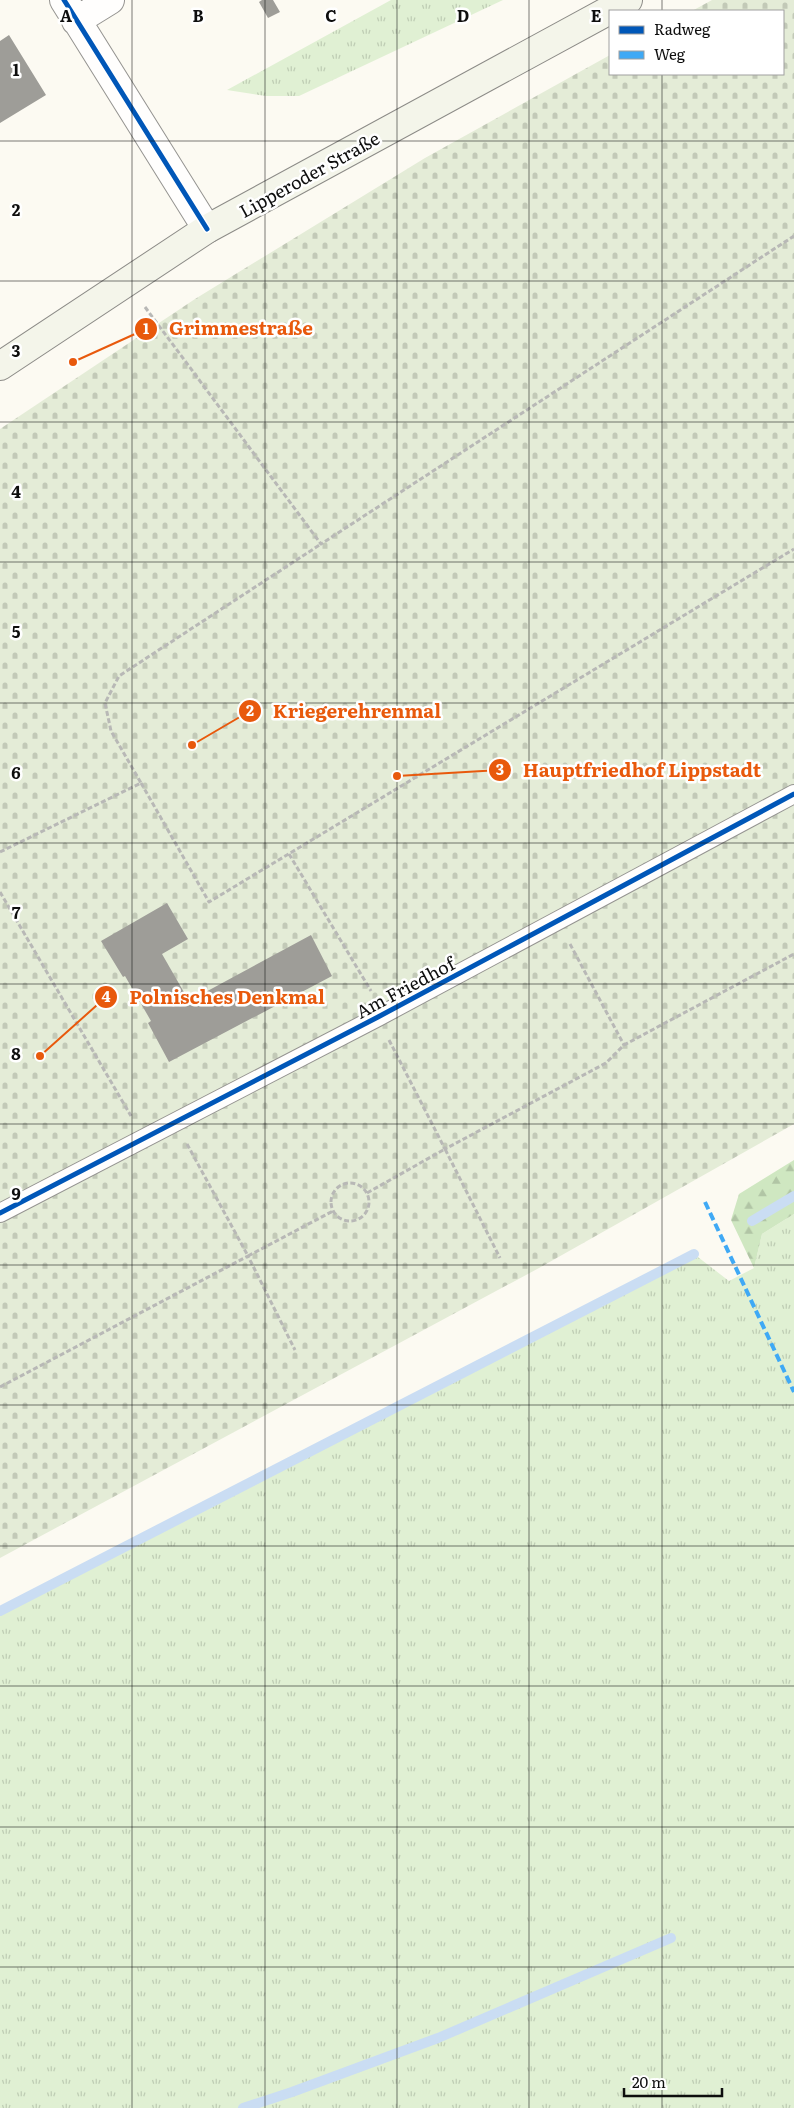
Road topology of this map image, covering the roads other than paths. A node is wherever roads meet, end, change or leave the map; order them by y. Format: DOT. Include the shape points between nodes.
graph roads {
  1 [pos="110,0"];
  2 [pos="628,0"];
  3 [pos="70,10"];
  4 [pos="609,10"];
  5 [pos="610,10"];
  6 [pos="207,229"];
  7 [pos="0,366"];
  8 [pos="794,794"];
  9 [pos="0,1213"];
  1 -- 3 [label="street"];
  2 -- 5 [label="main road, Lipperoder Straße"];
  3 -- 6 [label="street"];
  4 -- 6 [label="main road, Lipperoder Straße"];
  6 -- 7 [label="main road, Lipperoder Straße"];
  8 -- 9 [label="lane, Am Friedhof" via="381,1016"];
}
